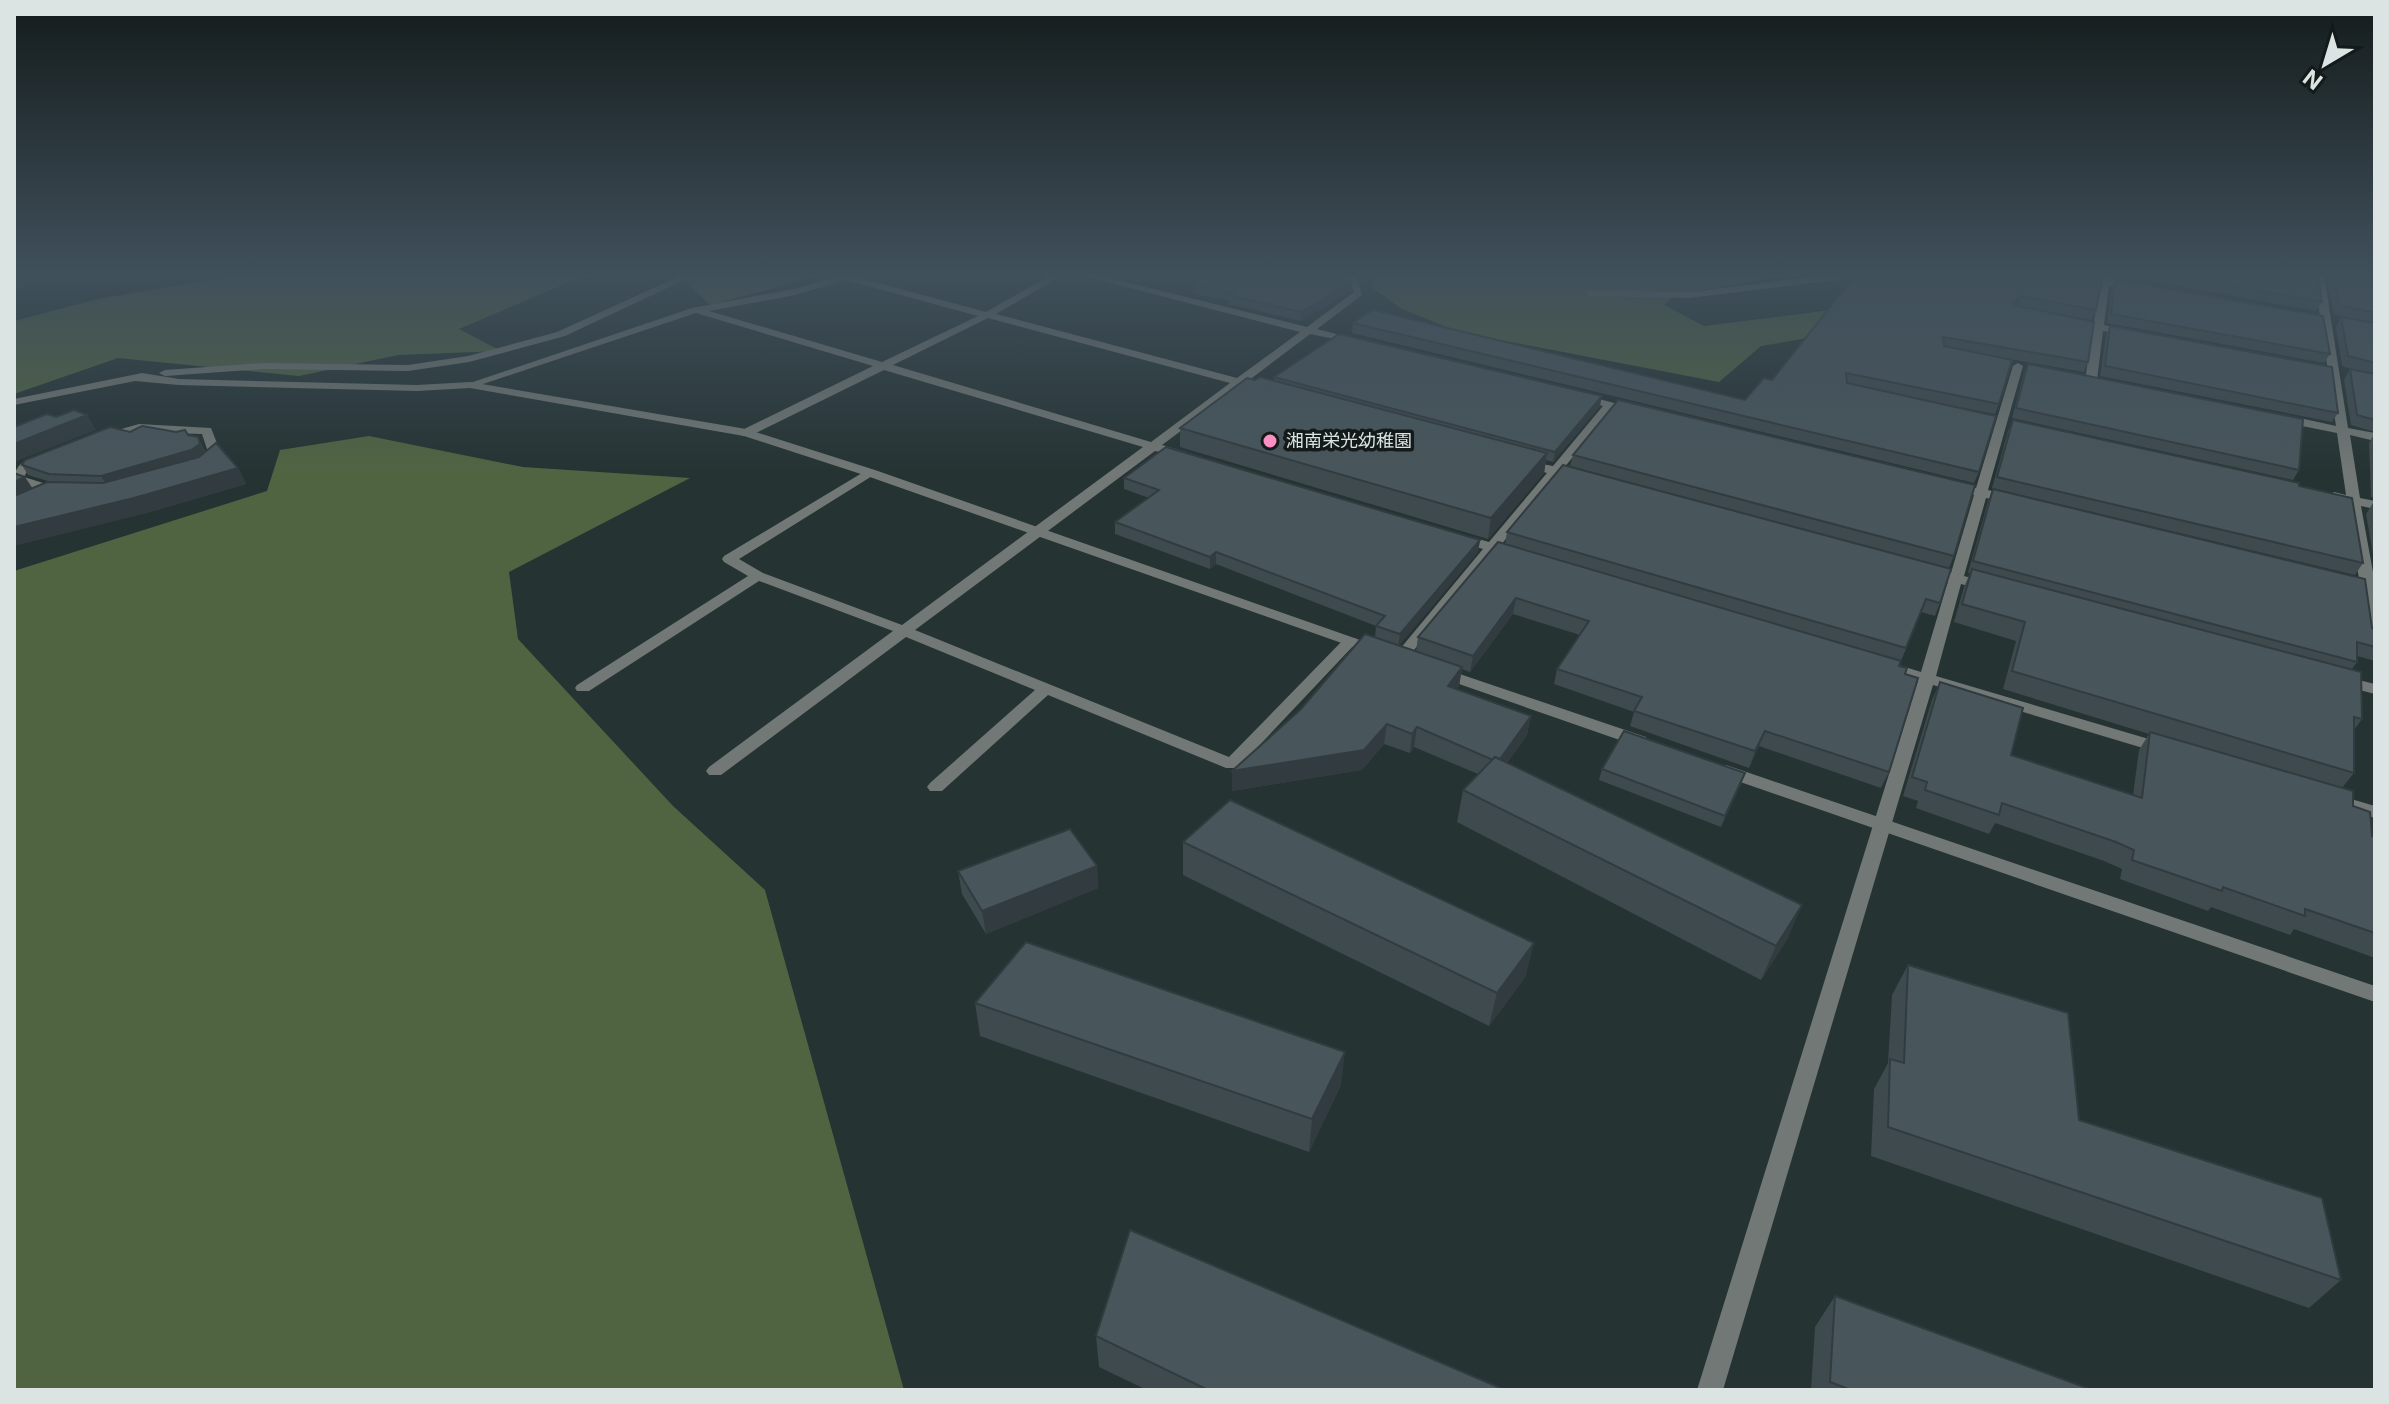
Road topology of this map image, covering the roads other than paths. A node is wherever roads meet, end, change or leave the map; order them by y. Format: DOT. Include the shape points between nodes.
graph roads {
  1 [pos="537,341"];
  2 [pos="604,341"];
  3 [pos="800,341"];
  4 [pos="934,341"];
  5 [pos="1084,341"];
  6 [pos="1295,341"];
  7 [pos="1352,341"];
  8 [pos="2098,341"];
  9 [pos="2336,341"];
  10 [pos="1370,345"];
  11 [pos="884,365"];
  12 [pos="2018,366"];
  13 [pos="2319,368"];
  14 [pos="2341,373"];
  15 [pos="131,377"];
  16 [pos="2077,377"];
  17 [pos="2091,380"];
  18 [pos="1237,381"];
  19 [pos="2106,383"];
  20 [pos="470,385"];
  21 [pos="1566,393"];
  22 [pos="1282,394"];
  23 [pos="14,402"];
  24 [pos="1611,404"];
  25 [pos="1642,412"];
  26 [pos="2269,416"];
  27 [pos="2343,430"];
  28 [pos="746,433"];
  29 [pos="2375,437"];
  30 [pos="83,443"];
  31 [pos="1150,445"];
  32 [pos="54,454"];
  33 [pos="1507,458"];
  34 [pos="1195,459"];
  35 [pos="202,466"];
  36 [pos="1553,471"];
  37 [pos="871,473"];
  38 [pos="1935,482"];
  39 [pos="1597,483"];
  40 [pos="54,491"];
  41 [pos="69,493"];
  42 [pos="1981,493"];
  43 [pos="2323,493"];
  44 [pos="2354,500"];
  45 [pos="34,501"];
  46 [pos="2027,504"];
  47 [pos="2375,505"];
  48 [pos="1036,531"];
  49 [pos="1447,534"];
  50 [pos="1492,548"];
  51 [pos="1522,557"];
  52 [pos="1910,567"];
  53 [pos="758,576"];
  54 [pos="1955,578"];
  55 [pos="2336,578"];
  56 [pos="2371,586"];
  57 [pos="2000,590"];
  58 [pos="903,630"];
  59 [pos="2375,640"];
  60 [pos="1350,641"];
  61 [pos="1867,660"];
  62 [pos="1415,663"];
  63 [pos="2330,677"];
  64 [pos="1927,678"];
  65 [pos="583,688"];
  66 [pos="2375,689"];
  67 [pos="1044,690"];
  68 [pos="1650,745"];
  69 [pos="2181,754"];
  70 [pos="1708,765"];
  71 [pos="715,771"];
  72 [pos="936,787"];
  73 [pos="2315,794"];
  74 [pos="2375,812"];
  75 [pos="1884,826"];
  76 [pos="2375,994"];
  77 [pos="1710,1390"];
  1 -- 15 [label="street" via="408,368 264,366"];
  2 -- 20 [label="street"];
  3 -- 11 [label="street"];
  4 -- 11 [label="street"];
  5 -- 18 [label="street"];
  6 -- 18 [label="street"];
  7 -- 10 [label="street"];
  8 -- 17 [label="street"];
  9 -- 14 [label="street"];
  11 -- 28 [label="street"];
  11 -- 31 [label="street"];
  12 -- 42 [label="street"];
  13 -- 14 [label="street"];
  14 -- 27 [label="street"];
  15 -- 20 [label="street" via="417,388"];
  15 -- 23 [label="street"];
  16 -- 17 [label="street"];
  17 -- 19 [label="street"];
  18 -- 22 [label="street"];
  18 -- 31 [label="street"];
  20 -- 28 [label="street"];
  21 -- 24 [label="street"];
  24 -- 25 [label="street"];
  24 -- 36 [label="street"];
  26 -- 27 [label="street"];
  27 -- 29 [label="street"];
  27 -- 44 [label="street"];
  28 -- 37 [label="street"];
  30 -- 35 [label="street" via="139,428 207,431 216,456"];
  31 -- 34 [label="street"];
  31 -- 48 [label="street"];
  32 -- 40 [label="street" via="24,466 17,479"];
  33 -- 36 [label="street"];
  36 -- 39 [label="street"];
  36 -- 50 [label="street"];
  37 -- 48 [label="street"];
  37 -- 53 [label="street" via="729,559"];
  38 -- 42 [label="street"];
  40 -- 41 [label="street"];
  40 -- 45 [label="street"];
  42 -- 46 [label="street"];
  42 -- 54 [label="street"];
  43 -- 44 [label="street"];
  44 -- 47 [label="street"];
  44 -- 56 [label="street"];
  48 -- 58 [label="street"];
  48 -- 60 [label="street"];
  49 -- 50 [label="street"];
  50 -- 51 [label="street"];
  50 -- 62 [label="street"];
  52 -- 54 [label="street"];
  53 -- 58 [label="street"];
  53 -- 65 [label="street"];
  54 -- 57 [label="street"];
  54 -- 64 [label="street"];
  55 -- 56 [label="street"];
  56 -- 59 [label="street"];
  58 -- 67 [label="street"];
  58 -- 71 [label="street"];
  60 -- 62 [label="street"];
  60 -- 67 [label="street" via="1232,764"];
  61 -- 64 [label="street"];
  62 -- 68 [label="street"];
  63 -- 66 [label="street"];
  64 -- 69 [label="street"];
  64 -- 75 [label="street"];
  67 -- 72 [label="street"];
  70 -- 75 [label="street"];
  73 -- 74 [label="street"];
  75 -- 76 [label="street"];
  75 -- 77 [label="street"];
}
